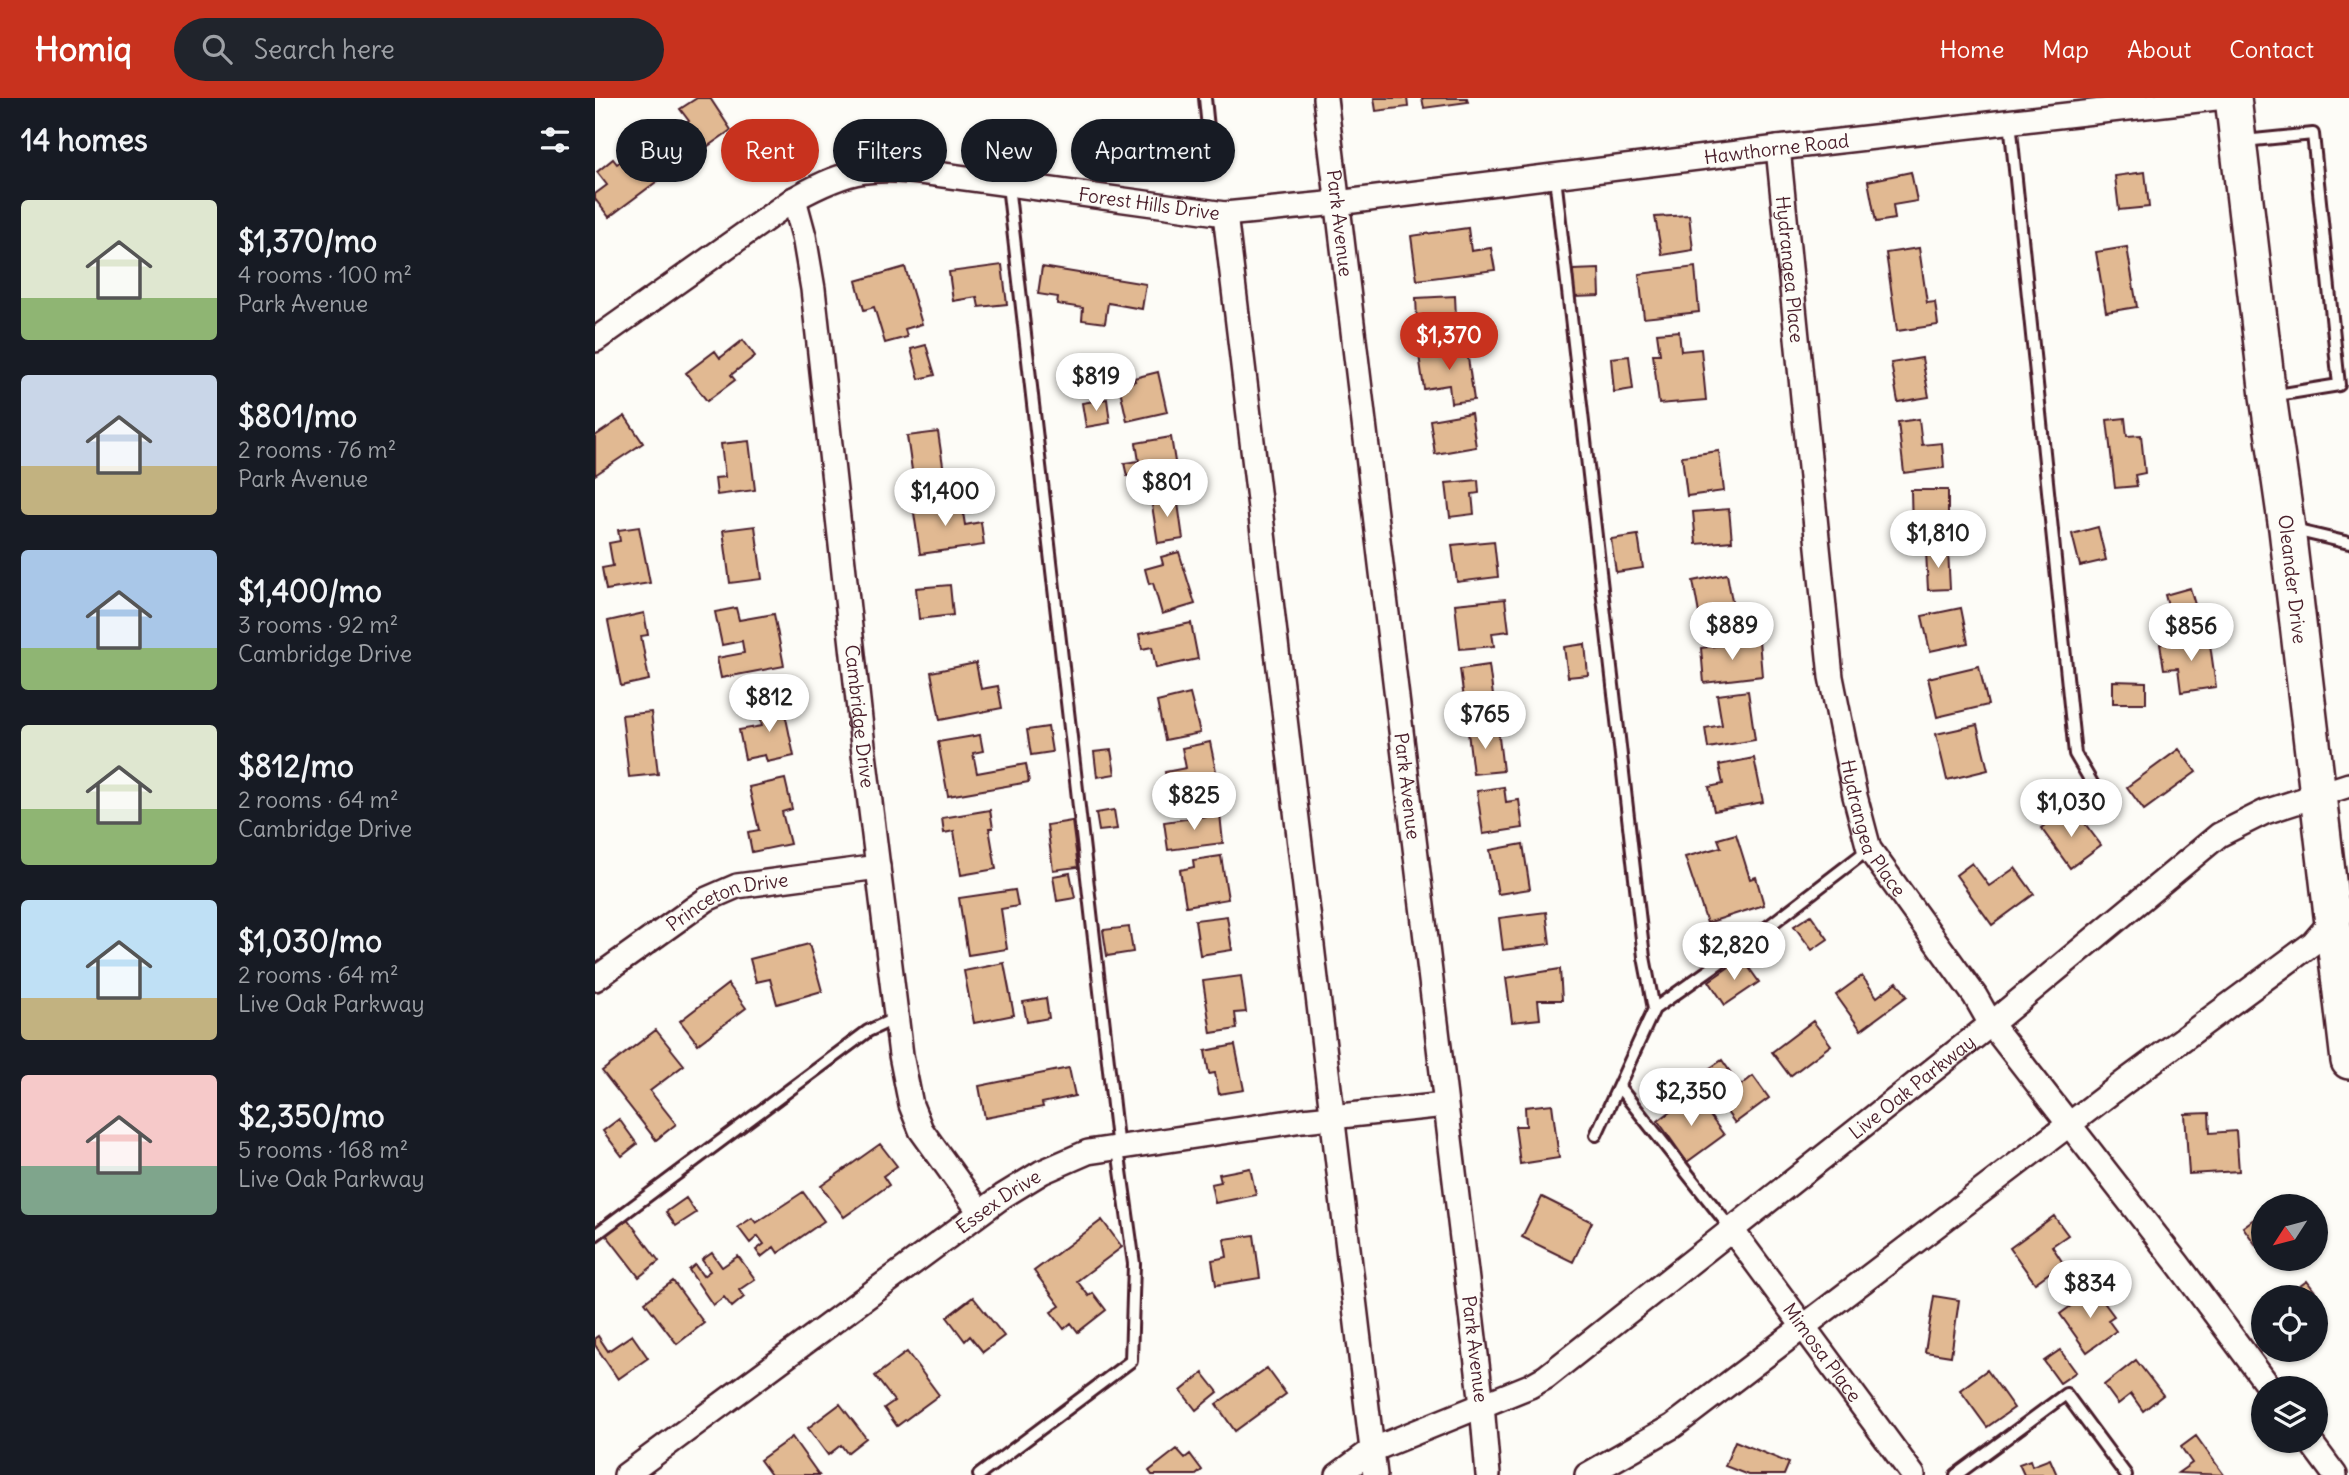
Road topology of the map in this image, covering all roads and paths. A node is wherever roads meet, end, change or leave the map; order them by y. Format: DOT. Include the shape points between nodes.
graph roads {
  1 [pos="1205,98"];
  2 [pos="1325,98"];
  3 [pos="2216,98"];
  4 [pos="2233,98"];
  5 [pos="1207,119"];
  6 [pos="2010,121"];
  7 [pos="2238,141"];
  8 [pos="1778,148"];
  9 [pos="1555,177"];
  10 [pos="1008,185"];
  11 [pos="794,199"];
  12 [pos="1337,203"];
  13 [pos="1225,214"];
  14 [pos="595,340"];
  15 [pos="2268,396"];
  16 [pos="2287,528"];
  17 [pos="2349,544"];
  18 [pos="2096,790"];
  19 [pos="2334,790"];
  20 [pos="1869,849"];
  21 [pos="878,867"];
  22 [pos="2341,915"];
  23 [pos="595,979"];
  24 [pos="1654,1009"];
  25 [pos="895,1018"];
  26 [pos="1991,1024"];
  27 [pos="2349,1061"];
  28 [pos="1619,1087"];
  29 [pos="1445,1105"];
  30 [pos="1333,1116"];
  31 [pos="2071,1124"];
  32 [pos="1596,1135"];
  33 [pos="1118,1149"];
  34 [pos="981,1212"];
  35 [pos="1731,1230"];
  36 [pos="595,1235"];
  37 [pos="1805,1328"];
  38 [pos="2261,1376"];
  39 [pos="1482,1405"];
  40 [pos="1372,1450"];
  41 [pos="2319,1453"];
  42 [pos="626,1475"];
  43 [pos="979,1475"];
  44 [pos="1338,1475"];
  45 [pos="1375,1475"];
  46 [pos="1488,1475"];
  47 [pos="1587,1475"];
  48 [pos="1913,1475"];
  49 [pos="1956,1475"];
  50 [pos="2126,1475"];
  51 [pos="2335,1475"];
  1 -- 5 [label="lane"];
  2 -- 12 [label="street, Park Avenue"];
  3 -- 6 [label="street, Hawthorne Road"];
  4 -- 7 [label="main road, Oleander Drive"];
  6 -- 8 [label="street, Hawthorne Road"];
  6 -- 18 [label="lane" via="2075,754"];
  7 -- 15 [label="main road, Oleander Drive"];
  7 -- 15 [label="lane" via="2313,135 2339,386"];
  8 -- 9 [label="street, Hawthorne Road"];
  8 -- 20 [label="street, Hydrangea Place" via="1831,677"];
  9 -- 12 [label="street, Hawthorne Road"];
  9 -- 24 [label="lane" via="1644,957"];
  10 -- 11 [label="street, Forest Hills Drive" via="879,169 847,174"];
  10 -- 13 [label="street, Forest Hills Drive"];
  10 -- 33 [label="lane"];
  11 -- 14 [label="street, Forest Hills Drive"];
  11 -- 21 [label="street, Cambridge Drive" via="813,289"];
  12 -- 13 [label="street, Forest Hills Drive"];
  12 -- 29 [label="street, Park Avenue"];
  13 -- 30 [label="street"];
  15 -- 16 [label="main road, Oleander Drive"];
  16 -- 17 [label="lane"];
  16 -- 19 [label="main road, Oleander Drive"];
  19 -- 22 [label="main road, Oleander Drive"];
  19 -- 26 [label="street, Live Oak Parkway" via="2265,812 2219,835"];
  20 -- 24 [label="lane"];
  20 -- 26 [label="street, Hydrangea Place"];
  21 -- 23 [label="street, Princeton Drive" via="724,891"];
  21 -- 25 [label="street, Cambridge Drive"];
  22 -- 27 [label="main road, Oleander Drive"];
  22 -- 31 [label="street" via="2313,943"];
  24 -- 28 [label="lane"];
  25 -- 34 [label="street, Cambridge Drive" via="915,1118"];
  25 -- 36 [label="lane" via="868,1031"];
  26 -- 31 [label="street, Hydrangea Place"];
  26 -- 35 [label="street, Live Oak Parkway"];
  28 -- 32 [label="lane"];
  28 -- 35 [label="lane"];
  29 -- 30 [label="street, Essex Drive"];
  29 -- 39 [label="street, Park Avenue"];
  30 -- 33 [label="street, Essex Drive"];
  30 -- 40 [label="street"];
  31 -- 37 [label="street"];
  31 -- 38 [label="street, Hydrangea Place"];
  33 -- 34 [label="street, Essex Drive" via="1067,1159"];
  33 -- 43 [label="lane" via="1134,1264 1132,1361"];
  34 -- 42 [label="street, Essex Drive"];
  35 -- 37 [label="street, Mimosa Place"];
  35 -- 39 [label="street, Live Oak Parkway" via="1546,1377"];
  37 -- 47 [label="street" via="1673,1426"];
  37 -- 48 [label="street, Mimosa Place"];
  39 -- 40 [label="street, Live Oak Parkway"];
  39 -- 46 [label="street, Park Avenue"];
  40 -- 44 [label="street, Live Oak Parkway"];
  40 -- 45 [label="street"];
  41 -- 51 [label="street"];
  49 -- 50 [label="lane" via="2066,1394"];
}
